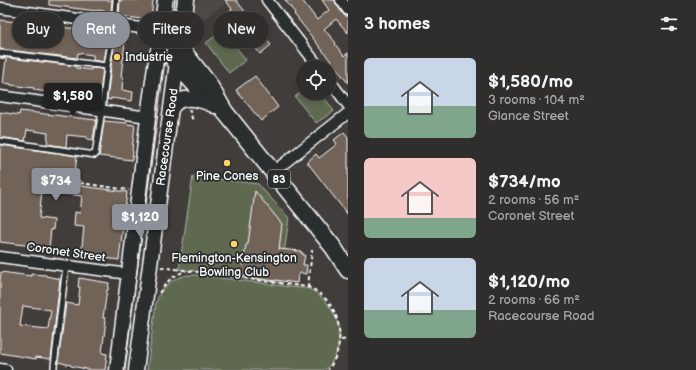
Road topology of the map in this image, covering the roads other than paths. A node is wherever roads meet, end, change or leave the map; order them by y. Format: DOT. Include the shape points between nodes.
graph roads {
  1 [pos="116,0"];
  2 [pos="166,0"];
  3 [pos="186,0"];
  4 [pos="267,0"];
  5 [pos="341,0"];
  6 [pos="0,8"];
  7 [pos="348,10"];
  8 [pos="115,12"];
  9 [pos="164,12"];
  10 [pos="184,12"];
  11 [pos="72,19"];
  12 [pos="110,48"];
  13 [pos="158,48"];
  14 [pos="166,48"];
  15 [pos="180,48"];
  16 [pos="182,48"];
  17 [pos="1,53"];
  18 [pos="314,60"];
  19 [pos="177,63"];
  20 [pos="106,66"];
  21 [pos="336,92"];
  22 [pos="0,96"];
  23 [pos="171,109"];
  24 [pos="102,110"];
  25 [pos="224,111"];
  26 [pos="348,112"];
  27 [pos="148,117"];
  28 [pos="0,141"];
  29 [pos="273,172"];
  30 [pos="332,247"];
  31 [pos="0,257"];
  32 [pos="348,260"];
  33 [pos="66,266"];
  34 [pos="348,270"];
  35 [pos="129,274"];
  36 [pos="148,276"];
  37 [pos="0,369"];
  38 [pos="6,370"];
  39 [pos="54,370"];
  40 [pos="117,370"];
  41 [pos="136,370"];
  1 -- 8 [label="lane"];
  2 -- 9 [label="highway, Racecourse Road / 83"];
  3 -- 10 [label="highway, Racecourse Road"];
  4 -- 18 [label="street"];
  5 -- 7 [label="street"];
  6 -- 11 [label="street"];
  12 -- 20 [label="lane"];
  13 -- 27 [label="main road, Racecourse Road"];
  14 -- 19 [label="highway, 83"];
  15 -- 19 [label="highway, Racecourse Road"];
  16 -- 25 [label="highway, 83" via="208,82"];
  17 -- 20 [label="lane"];
  19 -- 23 [label="main road, Racecourse Road"];
  19 -- 25 [label="highway, 83" via="201,91"];
  20 -- 24 [label="lane"];
  21 -- 26 [label="street"];
  22 -- 24 [label="street"];
  23 -- 25 [label="main road" via="177,102 190,98 205,101"];
  23 -- 36 [label="main road, Racecourse Road"];
  24 -- 27 [label="street"];
  24 -- 28 [label="lane" via="95,155"];
  25 -- 29 [label="highway, 83"];
  26 -- 29 [label="street"];
  27 -- 35 [label="main road, Racecourse Road"];
  29 -- 30 [label="highway, 83"];
  30 -- 32 [label="highway, 83"];
  30 -- 34 [label="highway, 83"];
  31 -- 33 [label="street, Coronet Street"];
  33 -- 35 [label="street, Coronet Street"];
  33 -- 39 [label="lane"];
  35 -- 36 [label="main road"];
  35 -- 40 [label="main road, Racecourse Road"];
  36 -- 41 [label="main road, Racecourse Road"];
  37 -- 38 [label="street"];
}
